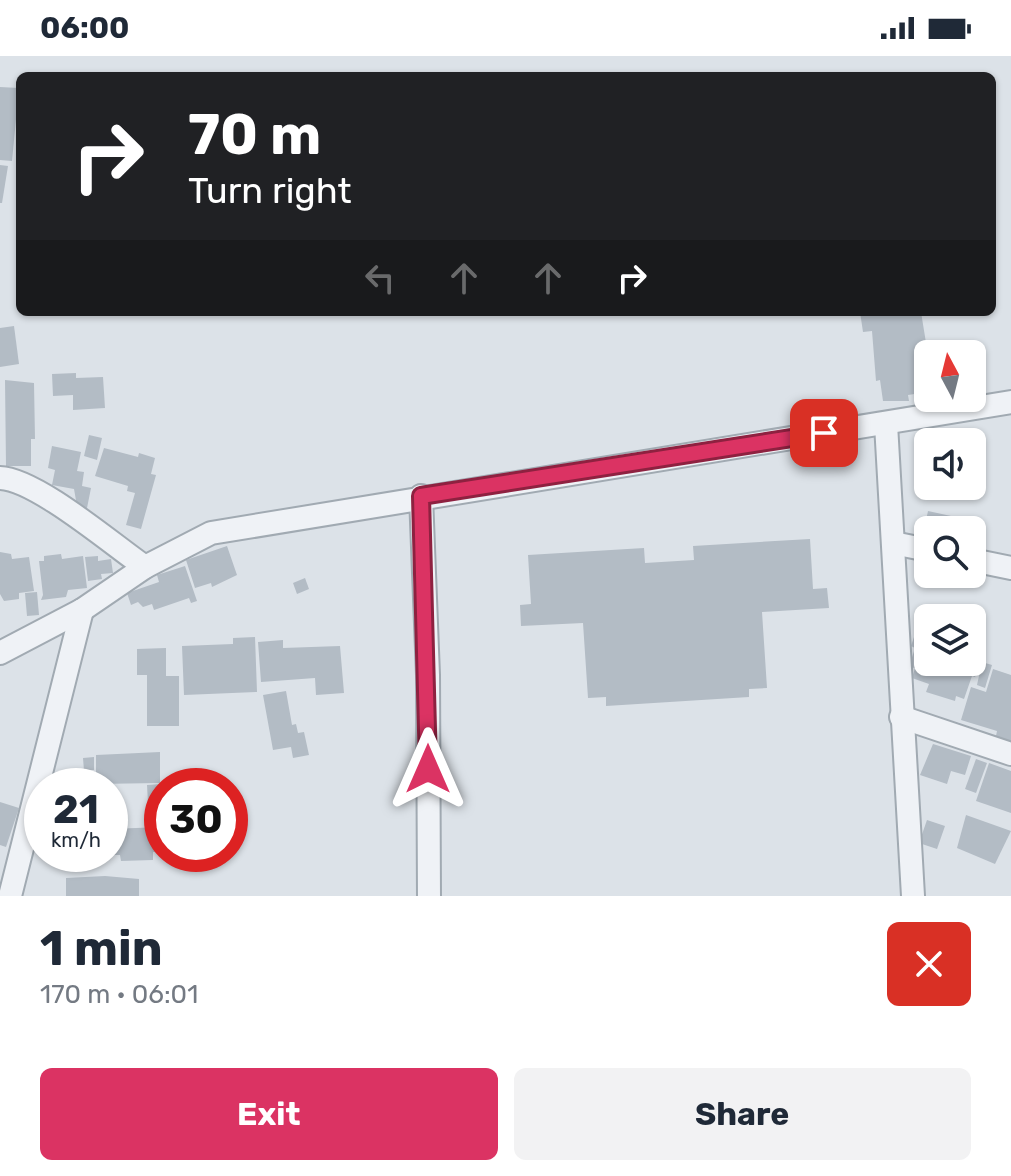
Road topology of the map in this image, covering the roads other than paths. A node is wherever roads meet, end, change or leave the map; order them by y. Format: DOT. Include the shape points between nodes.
graph roads {
  1 [pos="1011,402"];
  2 [pos="886,424"];
  3 [pos="0,478"];
  4 [pos="421,496"];
  5 [pos="893,543"];
  6 [pos="914,547"];
  7 [pos="986,563"];
  8 [pos="145,567"];
  9 [pos="1011,568"];
  10 [pos="82,610"];
  11 [pos="0,653"];
  12 [pos="901,717"];
  13 [pos="1011,754"];
  14 [pos="10,896"];
  15 [pos="429,896"];
  16 [pos="913,896"];
  1 -- 2 [label="street"];
  2 -- 4 [label="street"];
  2 -- 5 [label="street"];
  3 -- 8 [label="street" via="44,495"];
  4 -- 8 [label="street" via="211,533"];
  4 -- 15 [label="street"];
  5 -- 6 [label="street"];
  5 -- 12 [label="street"];
  7 -- 9 [label="street"];
  8 -- 10 [label="street"];
  10 -- 11 [label="street"];
  10 -- 14 [label="street"];
  12 -- 13 [label="street"];
  12 -- 16 [label="street"];
}
